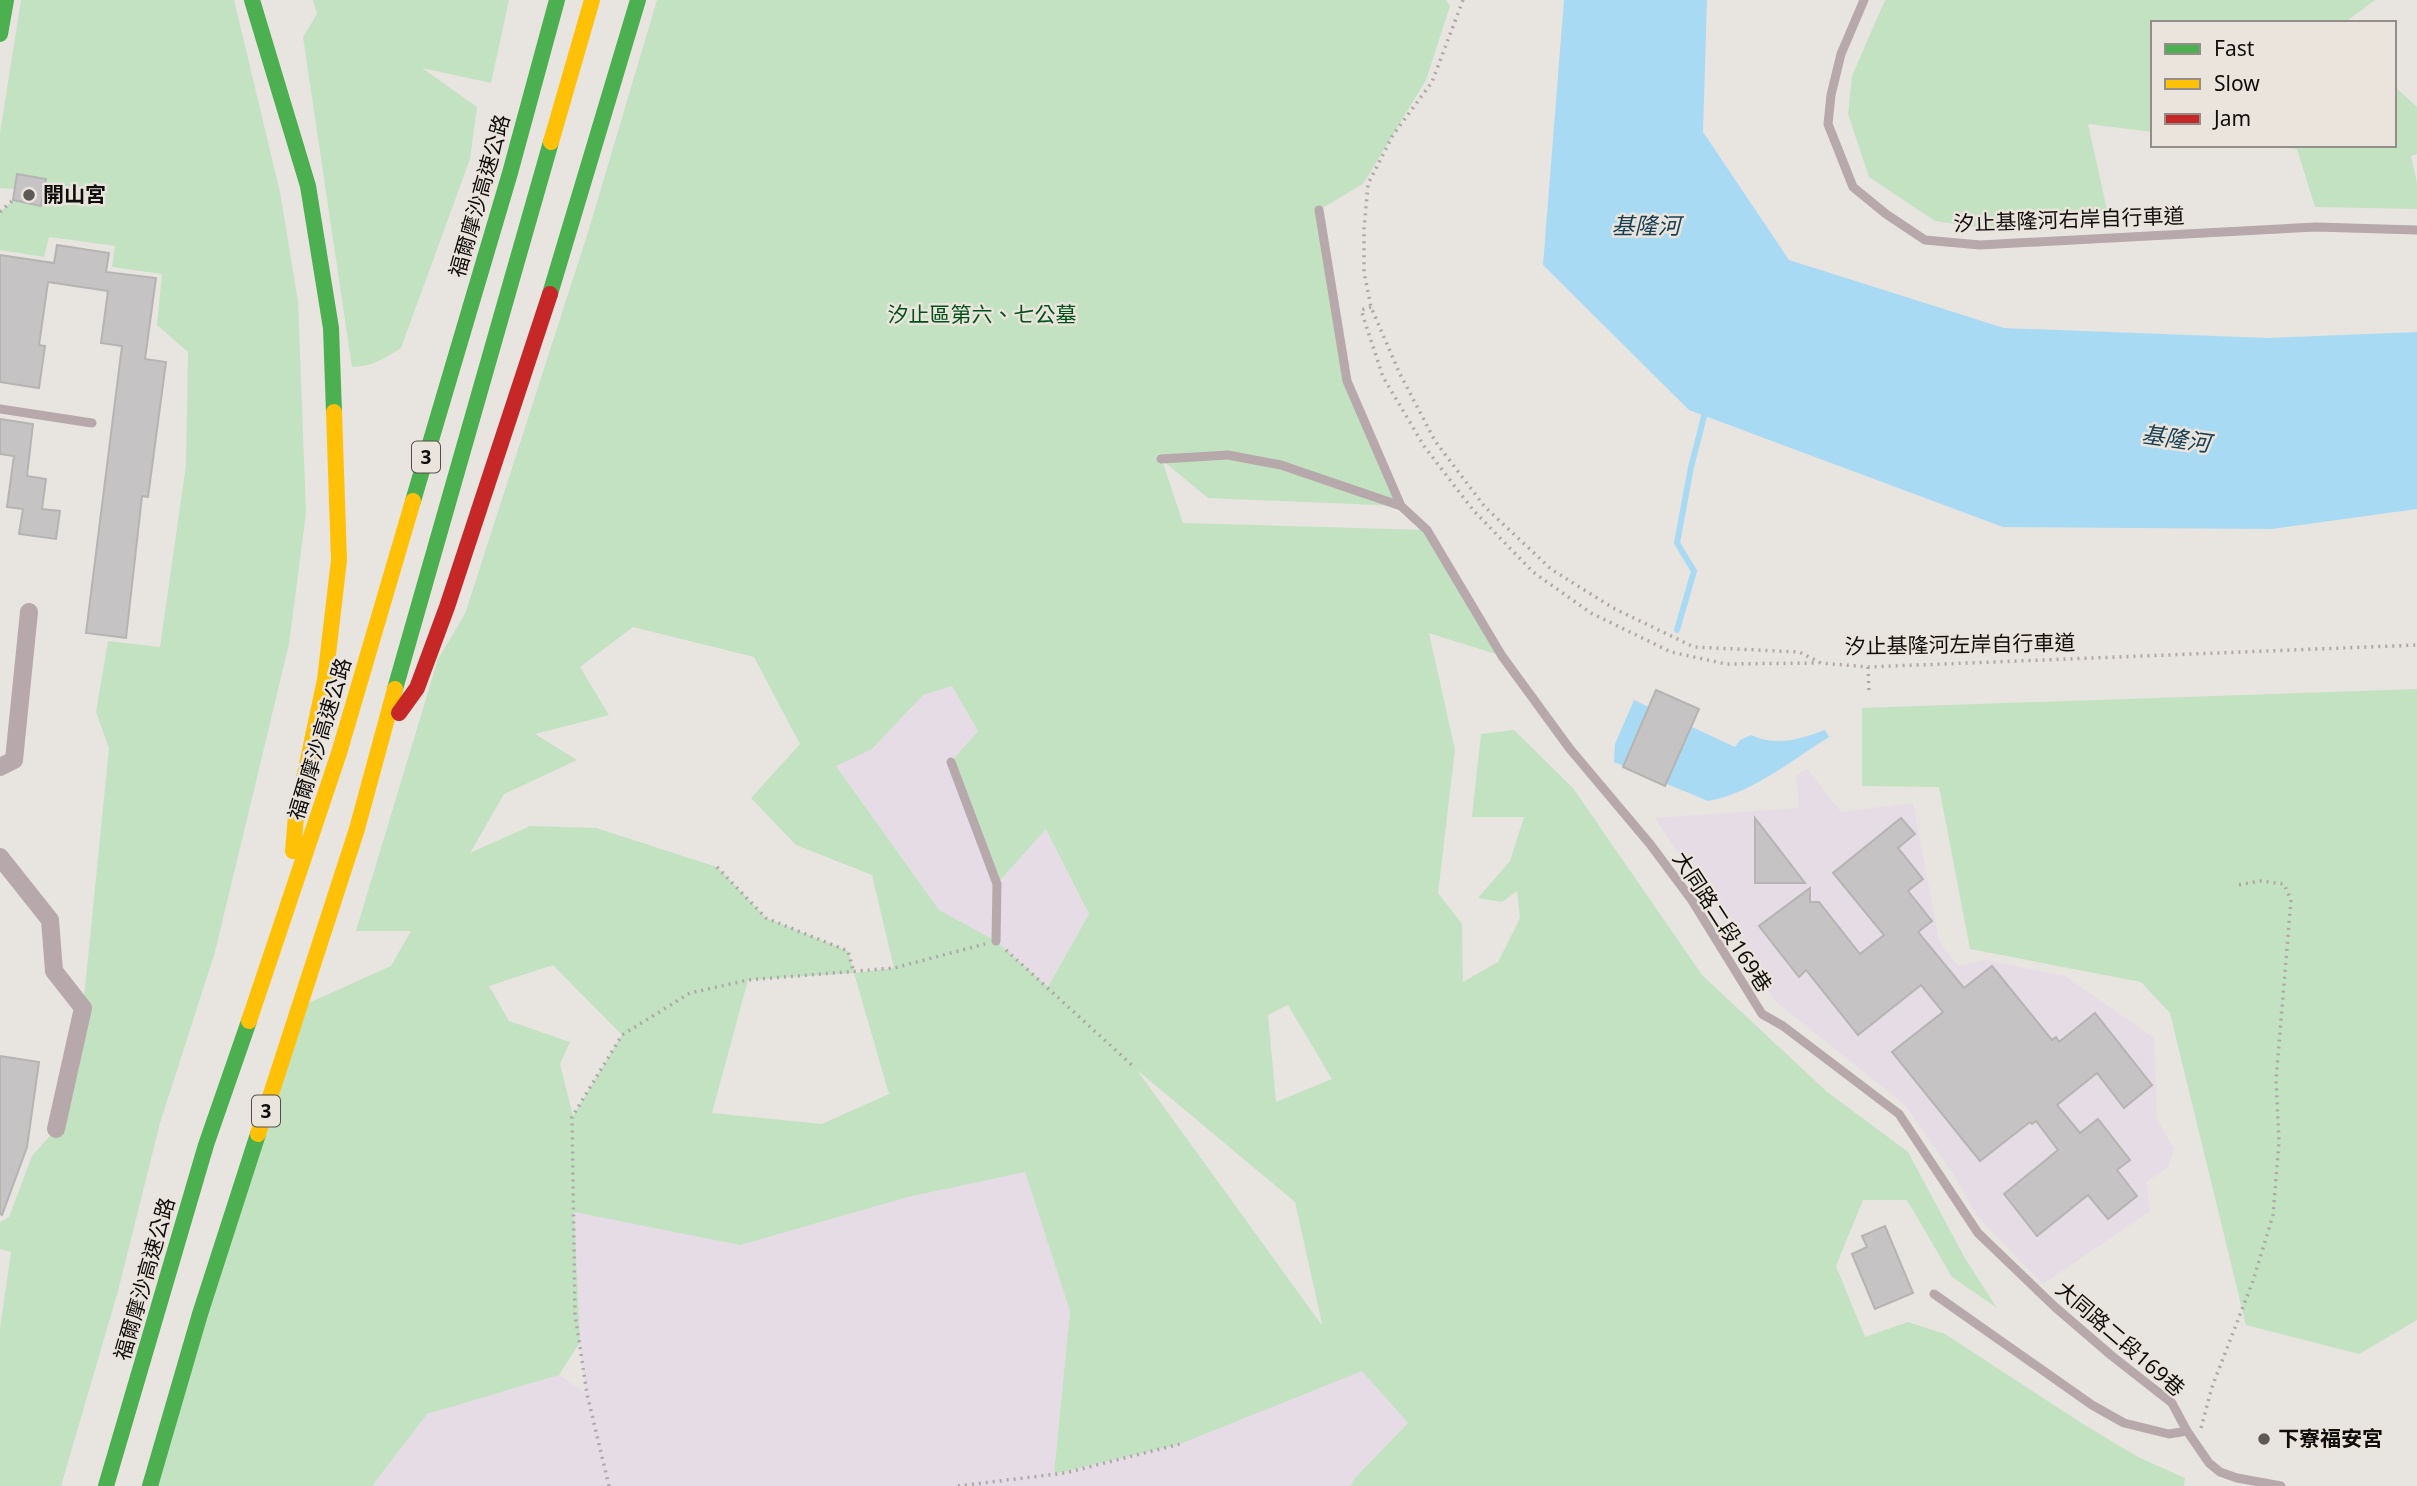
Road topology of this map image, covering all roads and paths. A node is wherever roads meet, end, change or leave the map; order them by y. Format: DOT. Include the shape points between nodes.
graph roads {
  1 [pos="6,0"];
  2 [pos="253,0"];
  3 [pos="557,0"];
  4 [pos="592,0"];
  5 [pos="638,0"];
  6 [pos="1463,0"];
  7 [pos="1864,0"];
  8 [pos="0,34"];
  9 [pos="13,200"];
  10 [pos="1319,210"];
  11 [pos="0,212"];
  12 [pos="2417,230"];
  13 [pos="1371,307"];
  14 [pos="0,409"];
  15 [pos="92,423"];
  16 [pos="1161,459"];
  17 [pos="1401,506"];
  18 [pos="29,612"];
  19 [pos="2417,645"];
  20 [pos="1821,663"];
  21 [pos="1868,667"];
  22 [pos="1869,693"];
  23 [pos="382,737"];
  24 [pos="951,762"];
  25 [pos="0,767"];
  26 [pos="0,857"];
  27 [pos="717,867"];
  28 [pos="2236,885"];
  29 [pos="287,912"];
  30 [pos="996,941"];
  31 [pos="854,973"];
  32 [pos="1134,1067"];
  33 [pos="56,1129"];
  34 [pos="1934,1294"];
  35 [pos="2187,1431"];
  36 [pos="1180,1444"];
  37 [pos="2196,1444"];
  38 [pos="106,1486"];
  39 [pos="150,1486"];
  40 [pos="609,1486"];
  41 [pos="958,1486"];
  42 [pos="2281,1486"];
  1 -- 8 [label="main road"];
  2 -- 29 [label="main road" via="307,186 331,342 339,559 325,680 296,817"];
  3 -- 29 [label="main road, 福爾摩沙高速公路 / 3" via="351,713"];
  4 -- 23 [label="main road, 3"];
  5 -- 23 [label="main road" via="560,265 447,607 418,688"];
  6 -- 13 [label="path, 汐止基隆河左岸自行車道" via="1432,82 1393,135 1367,184 1364,272"];
  7 -- 12 [label="lane, 汐止基隆河右岸自行車道" via="1841,54 1828,124 1853,187 1925,240 1980,245 2316,226"];
  9 -- 11 [label="path"];
  10 -- 17 [label="lane" via="1347,381"];
  13 -- 20 [label="path, 汐止基隆河左岸自行車道" via="1435,441 1485,507 1551,569 1613,608 1694,646 1798,652"];
  13 -- 20 [label="path" via="1362,310 1382,377 1424,446 1473,510 1533,572 1591,613 1671,652 1726,664"];
  14 -- 15 [label="lane"];
  16 -- 17 [label="lane, 大同路二段169巷" via="1228,455 1281,465"];
  17 -- 35 [label="lane, 大同路二段169巷" via="1427,530 1502,656 1555,728 1691,899 1762,1014 1899,1114 1978,1233 2055,1307 2172,1403"];
  18 -- 25 [label="street" via="15,760"];
  19 -- 21 [label="path, 汐止基隆河左岸自行車道"];
  20 -- 21 [label="path, 汐止基隆河左岸自行車道"];
  21 -- 22 [label="path"];
  23 -- 39 [label="main road, 3"];
  24 -- 30 [label="lane" via="997,884"];
  26 -- 33 [label="street" via="50,920 54,971 83,1008"];
  27 -- 31 [label="path" via="766,918 848,951"];
  28 -- 37 [label="path" via="2284,884 2291,900 2276,1080 2279,1142 2273,1215"];
  29 -- 38 [label="main road, 福爾摩沙高速公路 / 3" via="206,1145"];
  30 -- 31 [label="path" via="894,968"];
  30 -- 32 [label="path"];
  31 -- 40 [label="path" via="748,980 690,993 622,1035 572,1117 575,1314 587,1394"];
  34 -- 35 [label="lane" via="2124,1423 2169,1434"];
  35 -- 37 [label="lane, 大同路二段169巷"];
  36 -- 41 [label="path" via="1065,1473"];
  37 -- 42 [label="lane, 大同路二段169巷" via="2220,1472"];
}
